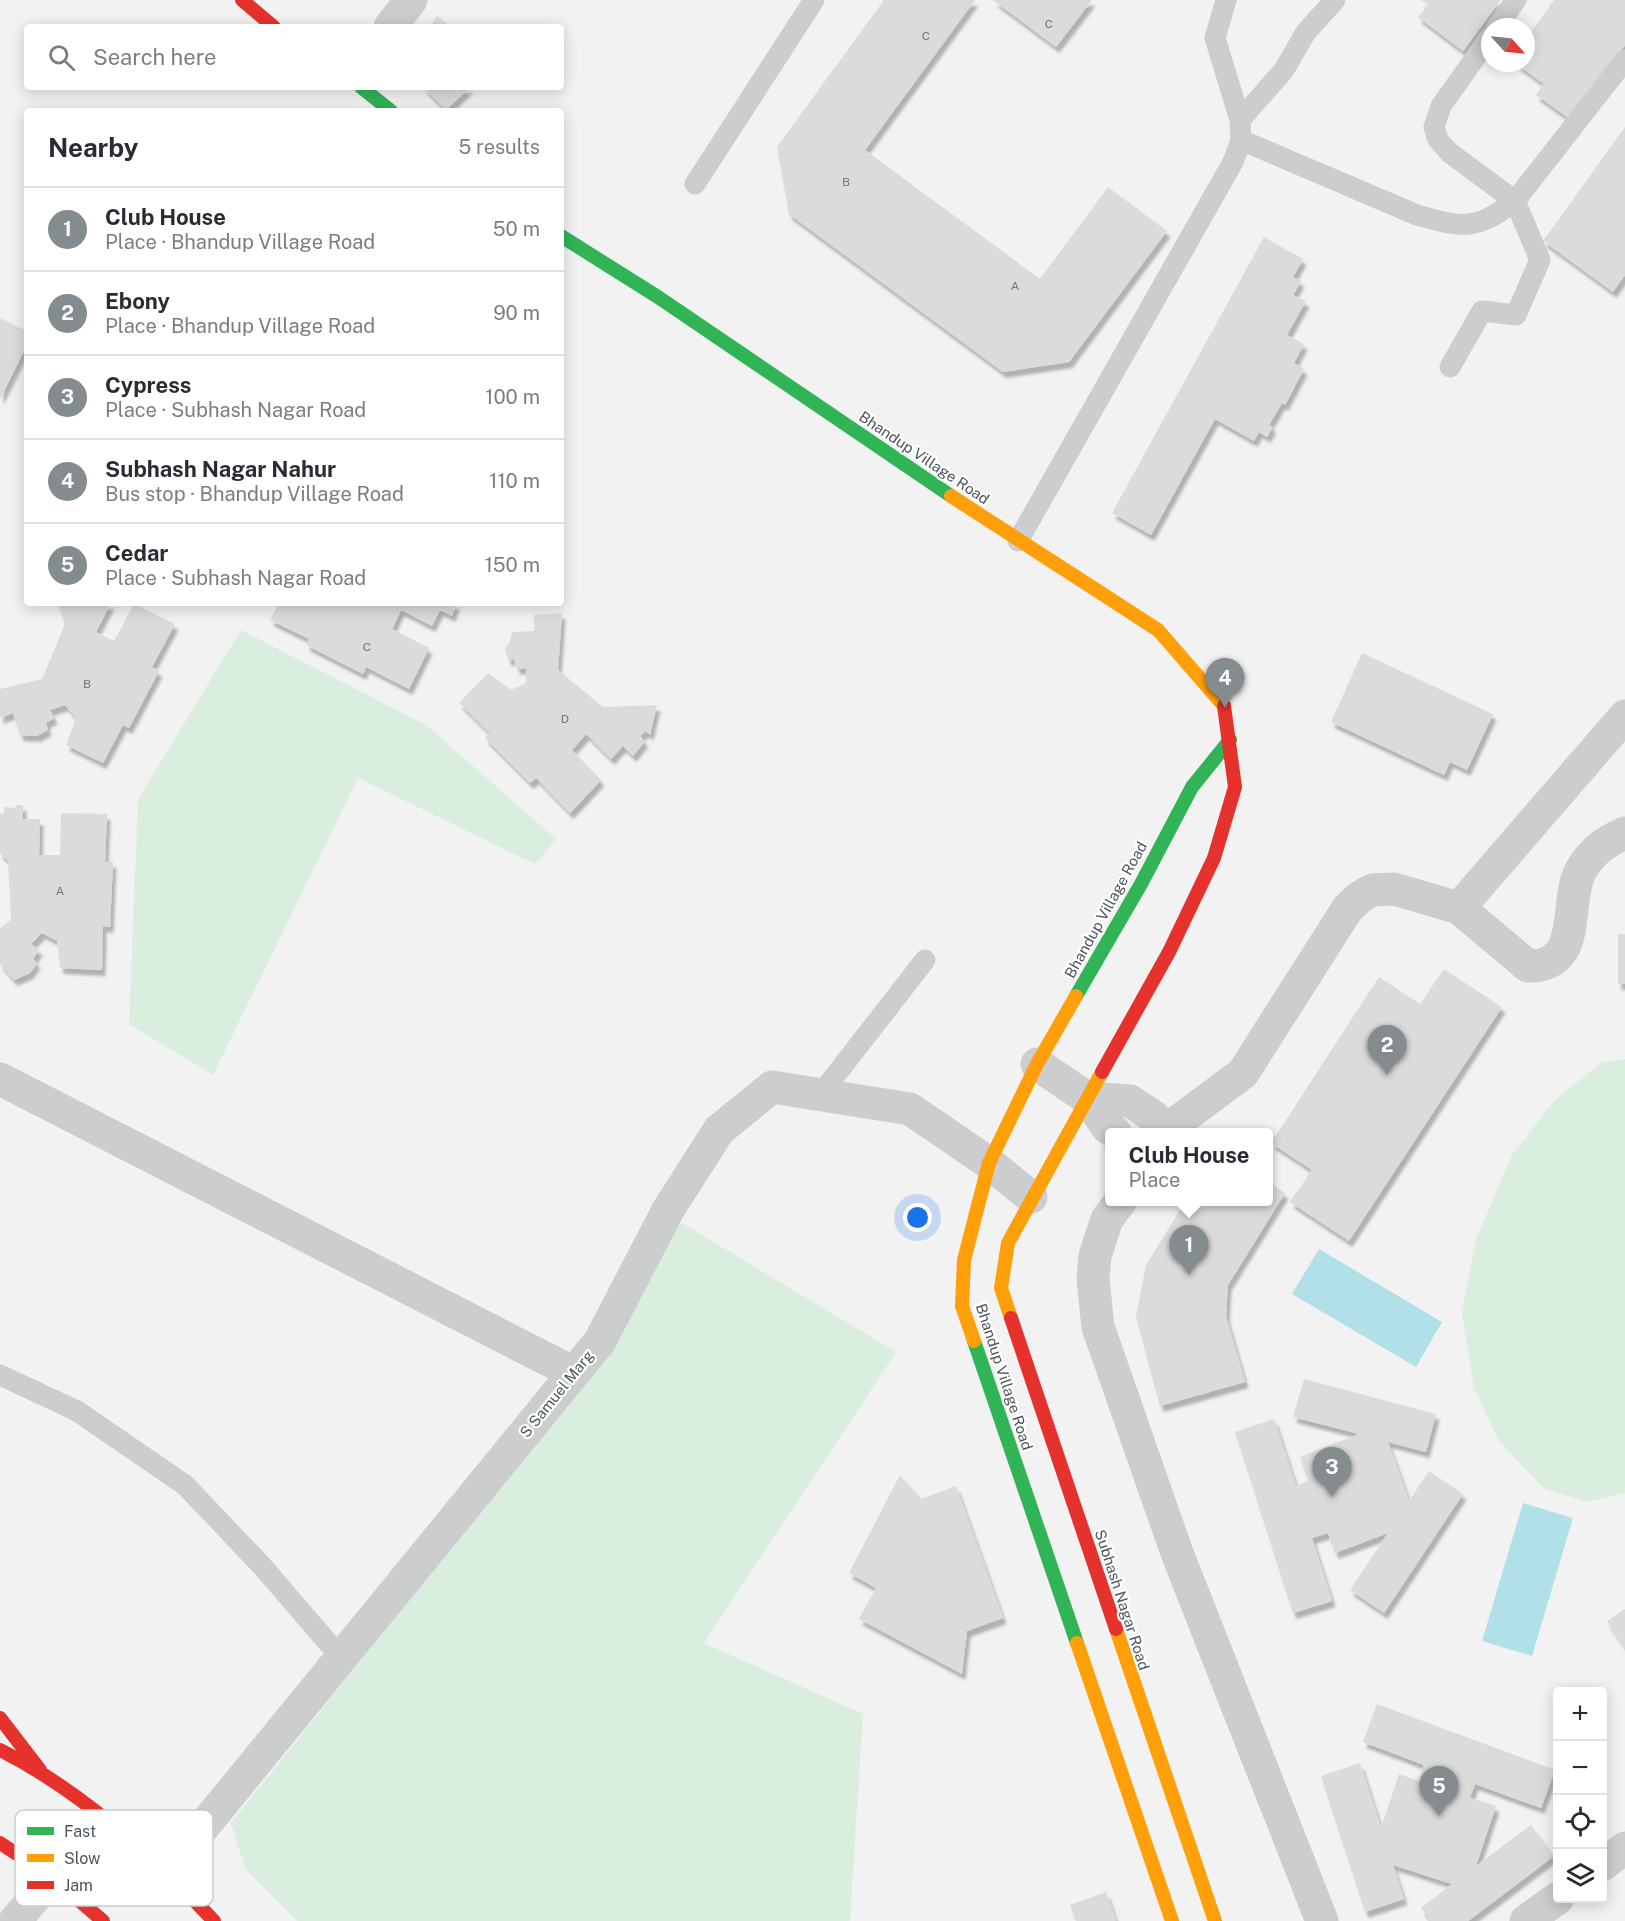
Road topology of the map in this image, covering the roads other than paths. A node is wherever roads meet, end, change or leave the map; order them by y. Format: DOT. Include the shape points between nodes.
graph roads {
  1 [pos="242,0"];
  2 [pos="814,0"];
  3 [pos="1226,0"];
  4 [pos="1335,0"];
  5 [pos="1516,0"];
  6 [pos="1503,18"];
  7 [pos="270,24"];
  8 [pos="1481,50"];
  9 [pos="1625,60"];
  10 [pos="365,90"];
  11 [pos="387,108"];
  12 [pos="1240,130"];
  13 [pos="695,184"];
  14 [pos="1515,201"];
  15 [pos="564,238"];
  16 [pos="1450,367"];
  17 [pos="1018,541"];
  18 [pos="1625,716"];
  19 [pos="1230,740"];
  20 [pos="1625,833"];
  21 [pos="1459,908"];
  22 [pos="925,960"];
  23 [pos="1037,1064"];
  24 [pos="0,1079"];
  25 [pos="820,1095"];
  26 [pos="1087,1098"];
  27 [pos="1161,1125"];
  28 [pos="1108,1128"];
  29 [pos="990,1163"];
  30 [pos="1031,1197"];
  31 [pos="1117,1206"];
  32 [pos="1001,1288"];
  33 [pos="574,1372"];
  34 [pos="0,1375"];
  35 [pos="1097,1610"];
  36 [pos="1068,1621"];
  37 [pos="342,1659"];
  38 [pos="0,1718"];
  39 [pos="0,1750"];
  40 [pos="40,1770"];
  41 [pos="1153,1775"];
  42 [pos="1124,1784"];
  43 [pos="91,1810"];
  44 [pos="213,1815"];
  45 [pos="0,1844"];
  46 [pos="1625,1848"];
  47 [pos="15,1853"];
  48 [pos="1181,1859"];
  49 [pos="1607,1861"];
  50 [pos="1154,1871"];
  51 [pos="1553,1901"];
  52 [pos="27,1906"];
  53 [pos="86,1906"];
  54 [pos="200,1906"];
  55 [pos="15,1921"];
  56 [pos="103,1921"];
  57 [pos="214,1921"];
  58 [pos="1172,1921"];
  59 [pos="1215,1921"];
  60 [pos="1322,1921"];
  61 [pos="1526,1921"];
  1 -- 7 [label="street"];
  2 -- 13 [label="lane"];
  3 -- 12 [label="lane" via="1215,38"];
  4 -- 12 [label="lane" via="1306,32"];
  5 -- 6 [label="lane"];
  8 -- 14 [label="lane" via="1441,106 1434,127 1438,140 1450,153"];
  9 -- 14 [label="lane"];
  10 -- 11 [label="street"];
  12 -- 14 [label="lane" via="1417,215 1441,222 1472,226 1493,218"];
  12 -- 17 [label="lane" via="1233,162"];
  14 -- 16 [label="lane" via="1540,260 1516,315 1482,311"];
  15 -- 17 [label="street, Bhandup Village Road" via="658,297"];
  17 -- 19 [label="street, Bhandup Village Road" via="1158,630 1225,708"];
  18 -- 21 [label="street"];
  19 -- 23 [label="street, Bhandup Village Road" via="1192,787"];
  19 -- 26 [label="street, Bhandup Village Road" via="1235,787 1214,858 1169,952"];
  20 -- 21 [label="street" via="1593,852 1580,873 1566,945 1556,958 1541,966 1528,966"];
  21 -- 27 [label="street" via="1394,889 1372,890 1360,897 1348,908 1243,1073 1176,1123"];
  22 -- 25 [label="lane"];
  23 -- 26 [label="street"];
  23 -- 29 [label="street, Bhandup Village Road"];
  24 -- 33 [label="street"];
  25 -- 29 [label="street, S Samuel Marg" via="910,1109"];
  25 -- 33 [label="street, S Samuel Marg" via="772,1087 719,1130 668,1210 600,1341"];
  26 -- 27 [label="street" via="1130,1101"];
  26 -- 28 [label="street"];
  26 -- 30 [label="street, Bhandup Village Road"];
  29 -- 30 [label="street, S Samuel Marg"];
  29 -- 36 [label="street, Bhandup Village Road" via="964,1260 962,1306 985,1357"];
  30 -- 32 [label="street, Bhandup Village Road" via="1008,1243"];
  31 -- 60 [label="street" via="1107,1219 1095,1256 1098,1327 1177,1553"];
  32 -- 35 [label="street, Subhash Nagar Road" via="1015,1346"];
  33 -- 37 [label="street, S Samuel Marg"];
  34 -- 37 [label="lane" via="77,1411 185,1485"];
  35 -- 36 [label="street"];
  35 -- 41 [label="street, Subhash Nagar Road"];
  36 -- 42 [label="street, Bhandup Village Road"];
  37 -- 44 [label="street, S Samuel Marg"];
  38 -- 40 [label="street"];
  39 -- 40 [label="street"];
  40 -- 43 [label="street"];
  41 -- 42 [label="street"];
  41 -- 48 [label="street, Subhash Nagar Road"];
  42 -- 50 [label="street, Bhandup Village Road"];
  45 -- 47 [label="street"];
  46 -- 49 [label="street"];
  48 -- 50 [label="street"];
  48 -- 59 [label="street, Subhash Nagar Road"];
  50 -- 58 [label="street, Bhandup Village Road"];
  51 -- 61 [label="street"];
  52 -- 55 [label="street"];
  53 -- 56 [label="street"];
  54 -- 57 [label="street"];
}
